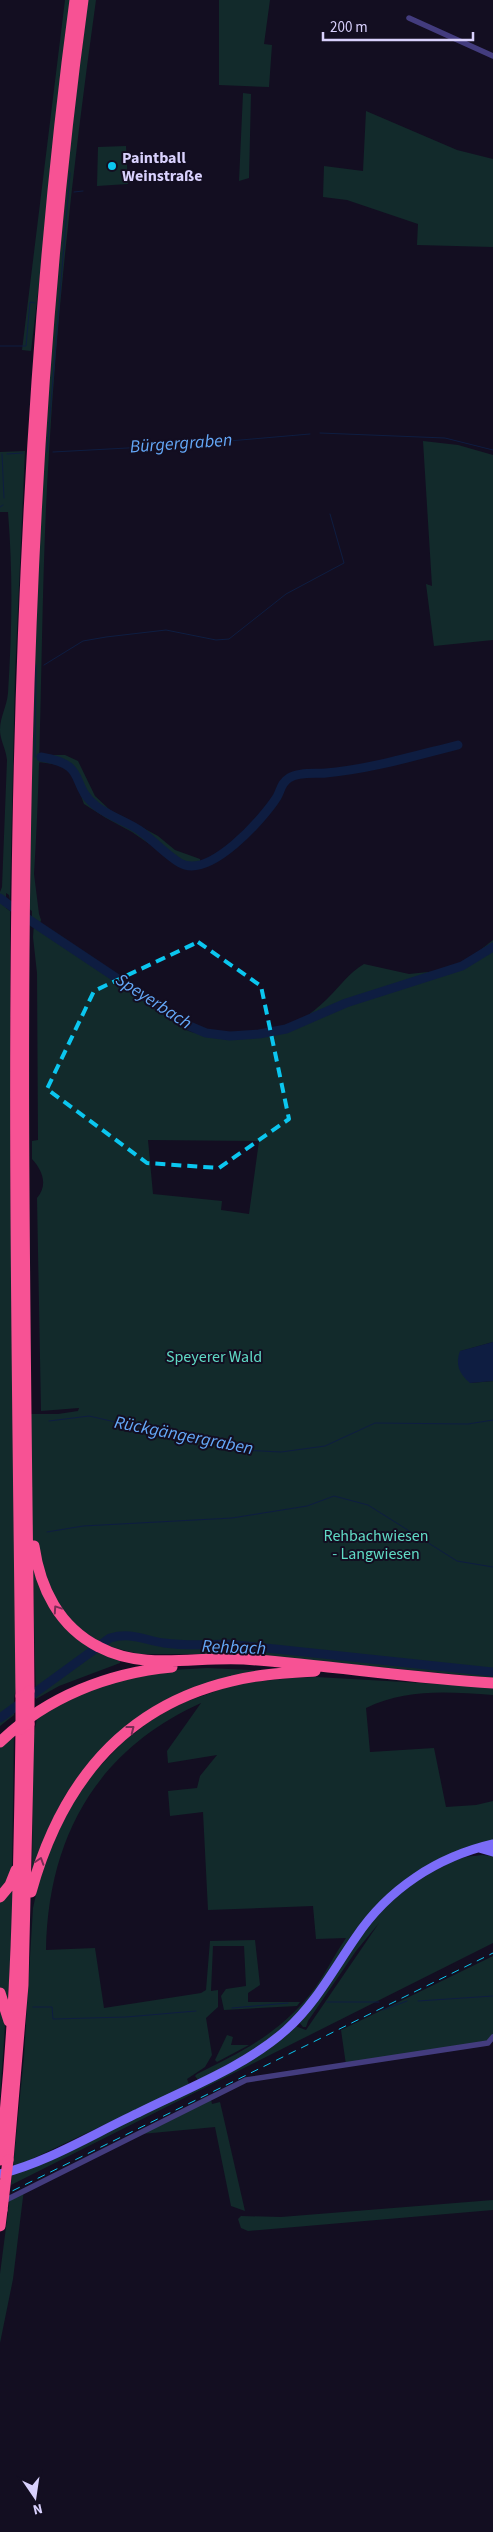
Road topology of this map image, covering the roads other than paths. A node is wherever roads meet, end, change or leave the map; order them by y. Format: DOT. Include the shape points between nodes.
graph roads {
  1 [pos="75,0"];
  2 [pos="83,0"];
  3 [pos="409,18"];
  4 [pos="493,56"];
  5 [pos="19,910"];
  6 [pos="23,1484"];
  7 [pos="28,1508"];
  8 [pos="162,1661"];
  9 [pos="315,1671"];
  10 [pos="428,1678"];
  11 [pos="493,1683"];
  12 [pos="25,1694"];
  13 [pos="25,1726"];
  14 [pos="0,1732"];
  15 [pos="0,1742"];
  16 [pos="493,1844"];
  17 [pos="479,1848"];
  18 [pos="20,1852"];
  19 [pos="493,1852"];
  20 [pos="0,1897"];
  21 [pos="26,1908"];
  22 [pos="0,1993"];
  23 [pos="12,2032"];
  24 [pos="493,2037"];
  25 [pos="490,2042"];
  26 [pos="4,2160"];
  27 [pos="0,2174"];
  28 [pos="1,2206"];
  29 [pos="0,2226"];
  1 -- 5 [label="highway" via="52,179 28,487 20,641"];
  2 -- 5 [label="highway" via="60,179 38,456"];
  3 -- 4 [label="street"];
  5 -- 6 [label="highway"];
  6 -- 7 [label="highway"];
  6 -- 12 [label="highway"];
  8 -- 7 [label="highway, one-way" via="136,1660 103,1650 65,1621 46,1591 35,1557"];
  7 -- 12 [label="highway"];
  8 -- 10 [label="highway" via="242,1659"];
  8 -- 14 [label="highway" via="120,1668 78,1682 39,1703"];
  9 -- 10 [label="highway"];
  9 -- 15 [label="highway" via="208,1665 133,1673 98,1682 60,1698 25,1720"];
  21 -- 9 [label="highway, one-way" via="42,1854 61,1811 88,1772 126,1733 168,1705 205,1688 259,1676"];
  10 -- 11 [label="highway"];
  12 -- 13 [label="highway, bridge"];
  13 -- 18 [label="highway"];
  13 -- 21 [label="highway"];
  16 -- 17 [label="main road"];
  17 -- 19 [label="main road"];
  17 -- 27 [label="main road" via="458,1854 423,1872 385,1902 356,1936 315,2000 284,2032 260,2050 42,2159"];
  18 -- 20 [label="highway" via="13,1878"];
  18 -- 23 [label="highway"];
  21 -- 26 [label="highway" via="18,2056"];
  22 -- 23 [label="highway"];
  23 -- 26 [label="highway"];
  24 -- 25 [label="street"];
  25 -- 28 [label="street" via="246,2080"];
  26 -- 28 [label="highway, bridge"];
  28 -- 29 [label="highway"];
}
